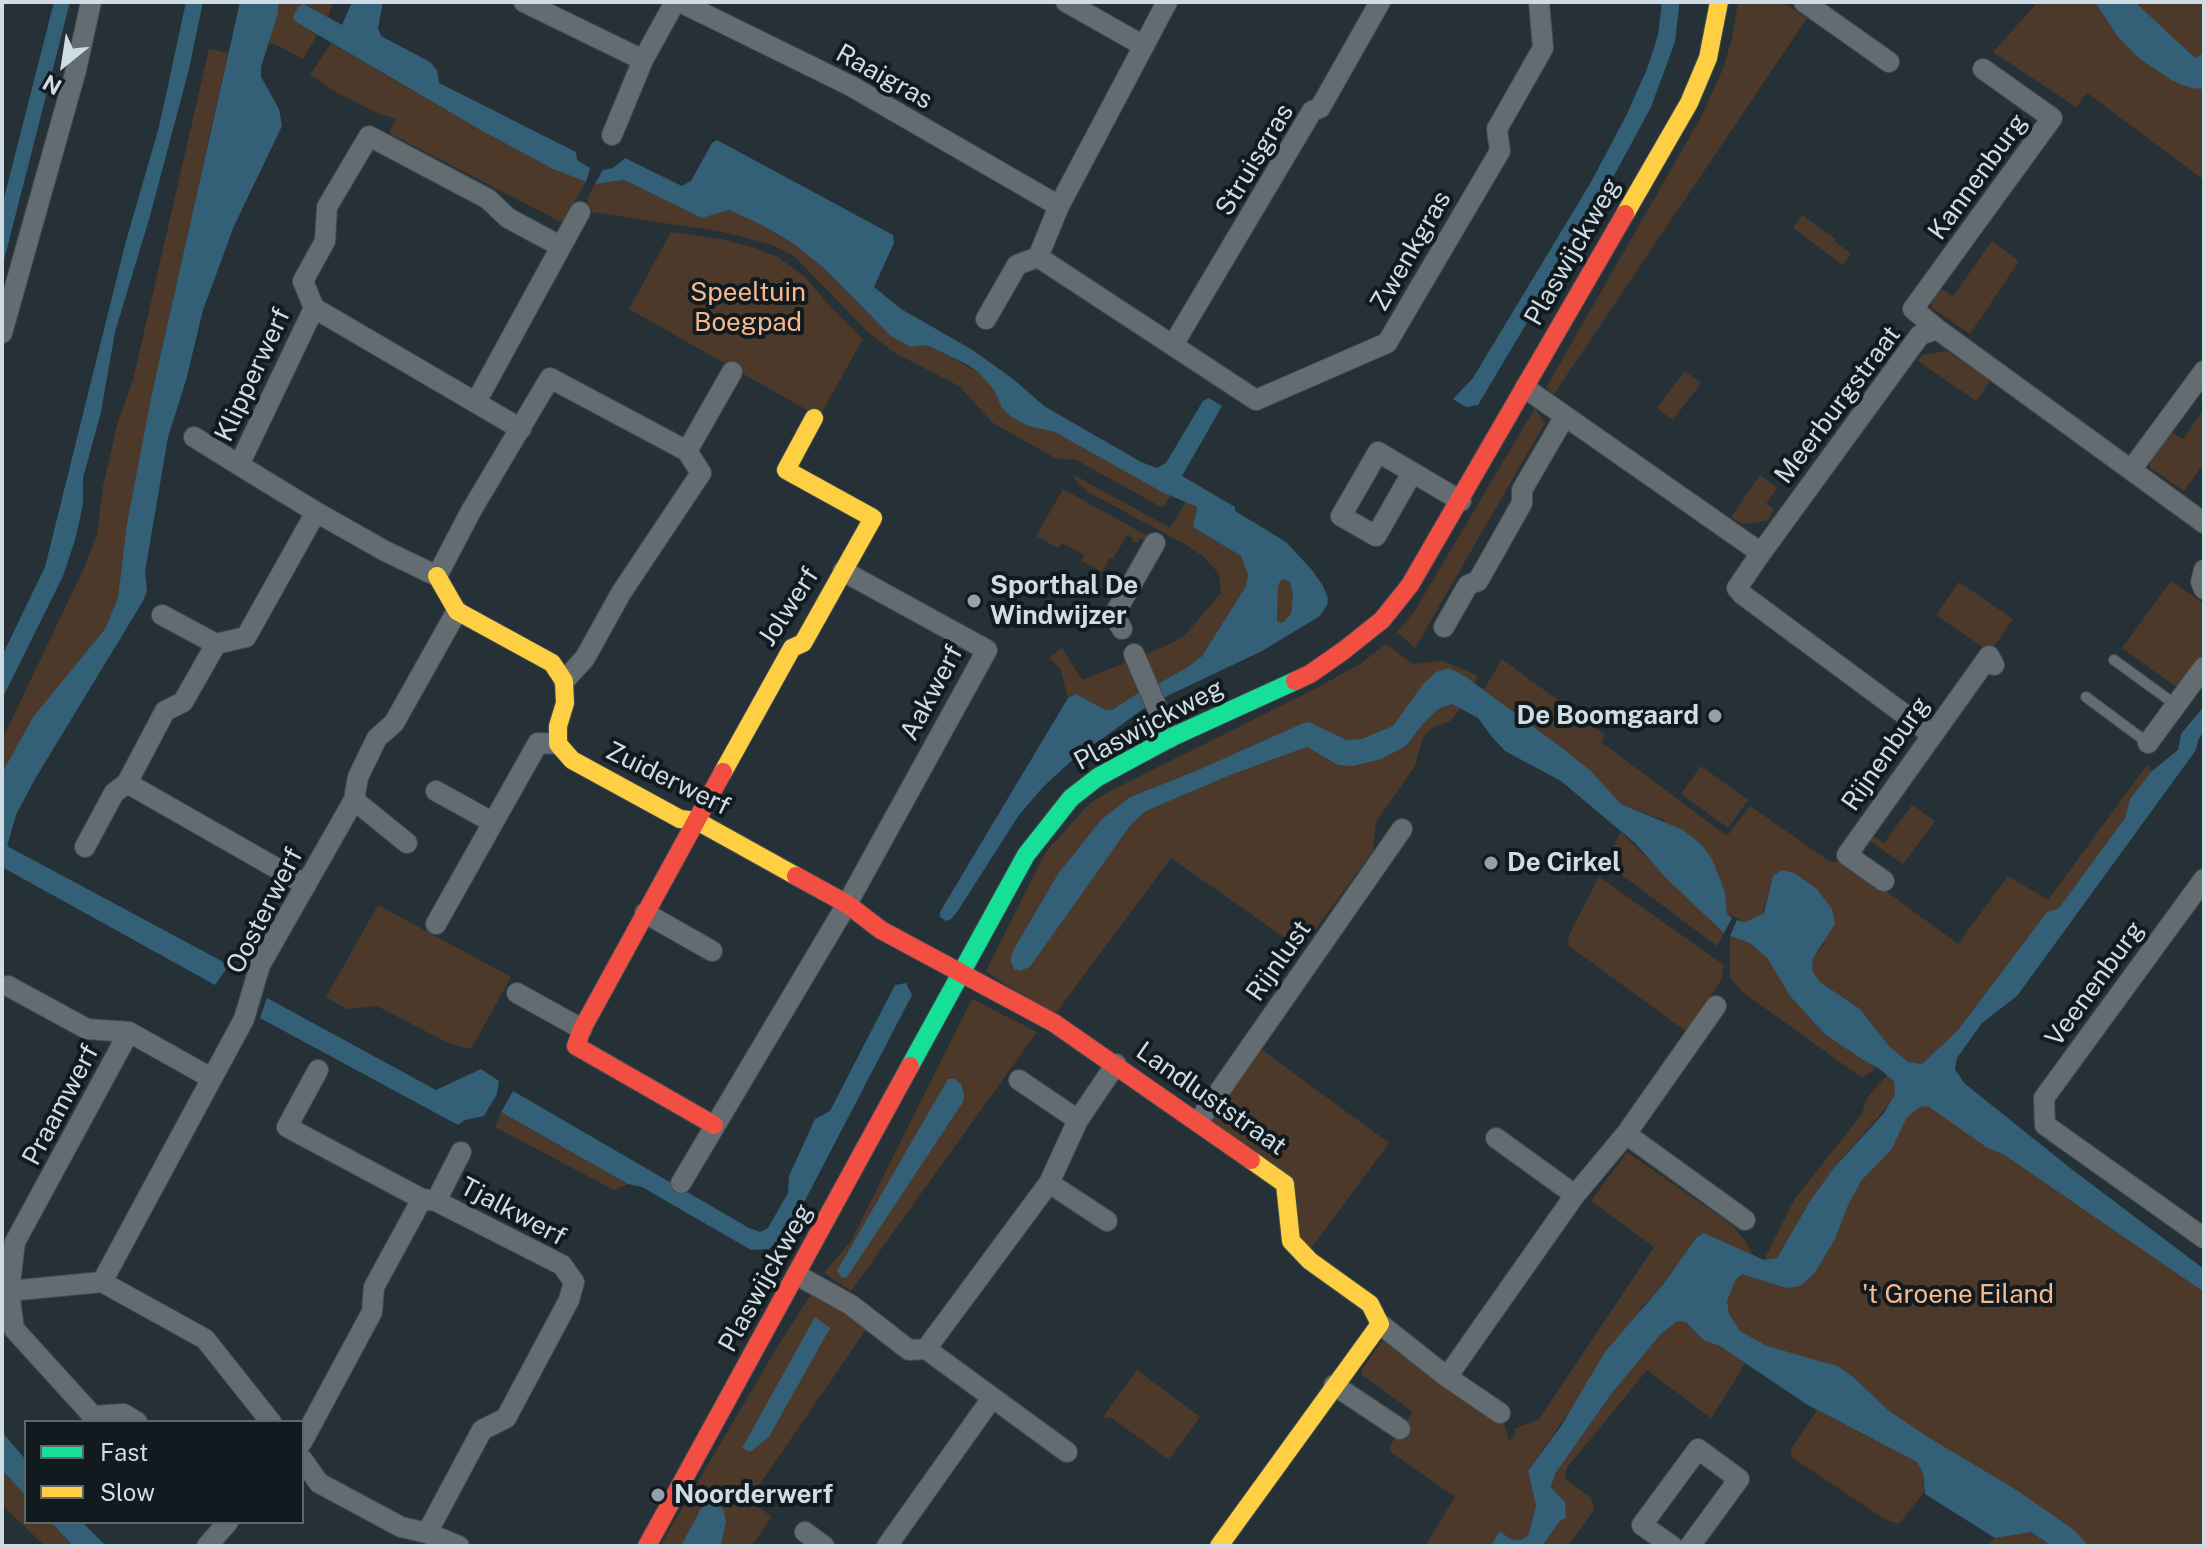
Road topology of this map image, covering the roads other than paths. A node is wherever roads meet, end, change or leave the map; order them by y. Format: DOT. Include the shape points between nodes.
graph roads {
  1 [pos="91,2"];
  2 [pos="524,2"];
  3 [pos="677,2"];
  4 [pos="1066,2"];
  5 [pos="1167,2"];
  6 [pos="1380,2"];
  7 [pos="1539,2"];
  8 [pos="1719,2"];
  9 [pos="1804,2"];
  10 [pos="1144,46"];
  11 [pos="643,60"];
  12 [pos="1889,62"];
  13 [pos="1983,69"];
  14 [pos="612,135"];
  15 [pos="1059,206"];
  16 [pos="580,212"];
  17 [pos="560,246"];
  18 [pos="1038,257"];
  19 [pos="314,308"];
  20 [pos="986,319"];
  21 [pos="1937,329"];
  22 [pos="2,333"];
  23 [pos="1173,345"];
  24 [pos="2204,371"];
  25 [pos="732,372"];
  26 [pos="1525,388"];
  27 [pos="476,402"];
  28 [pos="1565,416"];
  29 [pos="814,418"];
  30 [pos="521,429"];
  31 [pos="194,437"];
  32 [pos="687,451"];
  33 [pos="239,465"];
  34 [pos="2131,470"];
  35 [pos="1412,473"];
  36 [pos="1461,501"];
  37 [pos="316,512"];
  38 [pos="2204,523"];
  39 [pos="1155,543"];
  40 [pos="1761,553"];
  41 [pos="2204,570"];
  42 [pos="843,571"];
  43 [pos="437,576"];
  44 [pos="2204,589"];
  45 [pos="457,611"];
  46 [pos="162,615"];
  47 [pos="1444,627"];
  48 [pos="1122,629"];
  49 [pos="216,644"];
  50 [pos="1134,654"];
  51 [pos="2114,660"];
  52 [pos="1994,665"];
  53 [pos="2204,667"];
  54 [pos="564,681"];
  55 [pos="2086,697"];
  56 [pos="2176,705"];
  57 [pos="1931,734"];
  58 [pos="1170,738"];
  59 [pos="2148,743"];
  60 [pos="558,744"];
  61 [pos="127,783"];
  62 [pos="436,791"];
  63 [pos="354,800"];
  64 [pos="697,821"];
  65 [pos="492,822"];
  66 [pos="1402,829"];
  67 [pos="407,843"];
  68 [pos="85,847"];
  69 [pos="2204,879"];
  70 [pos="1884,881"];
  71 [pos="306,885"];
  72 [pos="847,904"];
  73 [pos="2197,904"];
  74 [pos="645,913"];
  75 [pos="436,924"];
  76 [pos="712,951"];
  77 [pos="962,973"];
  78 [pos="8,986"];
  79 [pos="517,993"];
  80 [pos="1716,1006"];
  81 [pos="129,1032"];
  82 [pos="579,1037"];
  83 [pos="1116,1064"];
  84 [pos="318,1070"];
  85 [pos="211,1078"];
  86 [pos="1019,1080"];
  87 [pos="1078,1120"];
  88 [pos="1198,1122"];
  89 [pos="714,1125"];
  90 [pos="1626,1134"];
  91 [pos="1496,1138"];
  92 [pos="461,1152"];
  93 [pos="681,1183"];
  94 [pos="1049,1183"];
  95 [pos="1575,1195"];
  96 [pos="429,1200"];
  97 [pos="1745,1220"];
  98 [pos="1107,1221"];
  99 [pos="2204,1238"];
  100 [pos="797,1275"];
  101 [pos="102,1282"];
  102 [pos="9,1291"];
  103 [pos="1380,1324"];
  104 [pos="926,1349"];
  105 [pos="1447,1377"];
  106 [pos="1334,1385"];
  107 [pos="992,1398"];
  108 [pos="1500,1413"];
  109 [pos="96,1419"];
  110 [pos="134,1420"];
  111 [pos="269,1420"];
  112 [pos="1400,1429"];
  113 [pos="304,1438"];
  114 [pos="1067,1452"];
  115 [pos="304,1462"];
  116 [pos="805,1532"];
  117 [pos="427,1533"];
  118 [pos="459,1546"];
  119 [pos="647,1546"];
  120 [pos="824,1546"];
  121 [pos="887,1546"];
  122 [pos="1219,1546"];
  123 [pos="1672,1546"];
  124 [pos="1690,1546"];
  1 -- 22 [label="street"];
  2 -- 11 [label="street"];
  3 -- 11 [label="street"];
  3 -- 15 [label="street, Raaigras" via="851,86"];
  4 -- 10 [label="street"];
  5 -- 10 [label="street"];
  6 -- 23 [label="street, Struisgras"];
  7 -- 23 [label="street, Zwenkgras" via="1543,48 1497,129 1500,151 1387,343 1256,400"];
  8 -- 26 [label="street, Plaswijckweg" via="1708,58 1689,103"];
  9 -- 12 [label="street"];
  10 -- 15 [label="street"];
  11 -- 14 [label="street"];
  13 -- 21 [label="street, Kannenburg" via="2052,118 1913,309"];
  15 -- 18 [label="street"];
  16 -- 17 [label="street"];
  17 -- 19 [label="street, Klipperwerf" via="508,218 488,199 369,136 327,207 325,241 303,281"];
  17 -- 27 [label="street"];
  18 -- 20 [label="street" via="1017,265"];
  18 -- 23 [label="street, Zwenkgras"];
  19 -- 27 [label="street"];
  19 -- 33 [label="street, Klipperwerf"];
  21 -- 34 [label="street, Meerburgstraat"];
  21 -- 40 [label="street, Meerburgstraat" via="1920,335"];
  24 -- 34 [label="street"];
  25 -- 32 [label="street"];
  26 -- 28 [label="street"];
  26 -- 36 [label="street, Plaswijckweg"];
  27 -- 30 [label="street"];
  28 -- 40 [label="street"];
  28 -- 47 [label="street" via="1478,581 1468,585"];
  29 -- 42 [label="street, Jolwerf" via="786,470 873,518"];
  30 -- 32 [label="street" via="550,378"];
  30 -- 43 [label="street"];
  31 -- 33 [label="street, Klipperwerf"];
  32 -- 54 [label="street" via="701,473 621,593 585,658"];
  33 -- 37 [label="street, Klipperwerf"];
  34 -- 38 [label="street, Meerburgstraat"];
  35 -- 36 [label="street"];
  36 -- 58 [label="street, Plaswijckweg" via="1382,620 1310,674"];
  37 -- 43 [label="street, Klipperwerf"];
  37 -- 49 [label="street" via="246,637"];
  39 -- 48 [label="street" via="1114,615"];
  40 -- 57 [label="street, Meerburgstraat" via="1737,588 1743,595"];
  41 -- 44 [label="street"];
  42 -- 64 [label="street, Jolwerf" via="803,643 792,648"];
  42 -- 72 [label="street, Aakwerf" via="987,650"];
  43 -- 45 [label="street"];
  45 -- 54 [label="street" via="552,663"];
  45 -- 63 [label="street, Oosterwerf" via="394,723 377,738 358,777"];
  46 -- 49 [label="street"];
  49 -- 61 [label="street" via="183,702 165,711"];
  50 -- 58 [label="street"];
  51 -- 56 [label="lane"];
  52 -- 57 [label="street, Rijnenburg" via="1989,656"];
  53 -- 56 [label="street"];
  54 -- 60 [label="street"];
  55 -- 59 [label="lane"];
  56 -- 59 [label="street"];
  57 -- 70 [label="street, Rijnenburg" via="1847,855"];
  58 -- 77 [label="street, Plaswijckweg" via="1071,798 1010,882"];
  60 -- 64 [label="street, Zuiderwerf" via="572,760 680,819"];
  60 -- 65 [label="street" via="538,743"];
  61 -- 68 [label="street" via="114,793"];
  61 -- 71 [label="street"];
  62 -- 65 [label="street"];
  63 -- 67 [label="street"];
  63 -- 71 [label="street, Oosterwerf"];
  64 -- 72 [label="street, Zuiderwerf"];
  64 -- 74 [label="street, Jolwerf"];
  65 -- 75 [label="street"];
  66 -- 88 [label="street, Rijnlust"];
  69 -- 73 [label="street, Veenenburg"];
  71 -- 85 [label="street, Oosterwerf" via="260,965 244,1019"];
  72 -- 77 [label="street, Zuiderwerf" via="881,930"];
  72 -- 89 [label="street"];
  73 -- 99 [label="street, Veenenburg" via="2044,1098 2045,1125"];
  74 -- 76 [label="street"];
  74 -- 82 [label="street, Jolwerf"];
  77 -- 83 [label="street, Landluststraat"];
  77 -- 100 [label="street, Plaswijckweg"];
  78 -- 81 [label="street, Praamwerf" via="87,1029"];
  79 -- 82 [label="street"];
  80 -- 90 [label="street"];
  81 -- 85 [label="street, Praamwerf"];
  81 -- 102 [label="street, Praamwerf" via="15,1242"];
  82 -- 89 [label="street"];
  83 -- 87 [label="street"];
  83 -- 88 [label="street, Landluststraat"];
  84 -- 96 [label="street, Tjalkwerf" via="287,1127"];
  85 -- 101 [label="street, Oosterwerf"];
  86 -- 87 [label="street"];
  87 -- 94 [label="street"];
  88 -- 103 [label="street, Landluststraat" via="1285,1184 1291,1241 1370,1304"];
  89 -- 93 [label="street"];
  90 -- 95 [label="street"];
  90 -- 97 [label="street"];
  91 -- 95 [label="street"];
  92 -- 96 [label="street"];
  94 -- 98 [label="street"];
  94 -- 104 [label="street"];
  95 -- 105 [label="street"];
  96 -- 113 [label="street" via="374,1287 372,1312"];
  96 -- 117 [label="street, Tjalkwerf" via="562,1265 574,1282 506,1418 482,1430"];
  100 -- 104 [label="street" via="851,1305 909,1350"];
  100 -- 119 [label="street, Plaswijckweg"];
  101 -- 102 [label="street"];
  101 -- 111 [label="street" via="205,1339"];
  102 -- 109 [label="street, Praamwerf" via="14,1329"];
  103 -- 105 [label="street"];
  103 -- 106 [label="street"];
  104 -- 107 [label="street"];
  105 -- 108 [label="street"];
  106 -- 112 [label="street"];
  106 -- 122 [label="street"];
  107 -- 114 [label="street"];
  107 -- 121 [label="street"];
  109 -- 110 [label="street" via="124,1414"];
  115 -- 117 [label="street" via="319,1483 401,1527"];
  116 -- 120 [label="street"];
  117 -- 118 [label="street"];
  123 -- 124 [label="street" via="1642,1525 1698,1449 1739,1479"];
}
